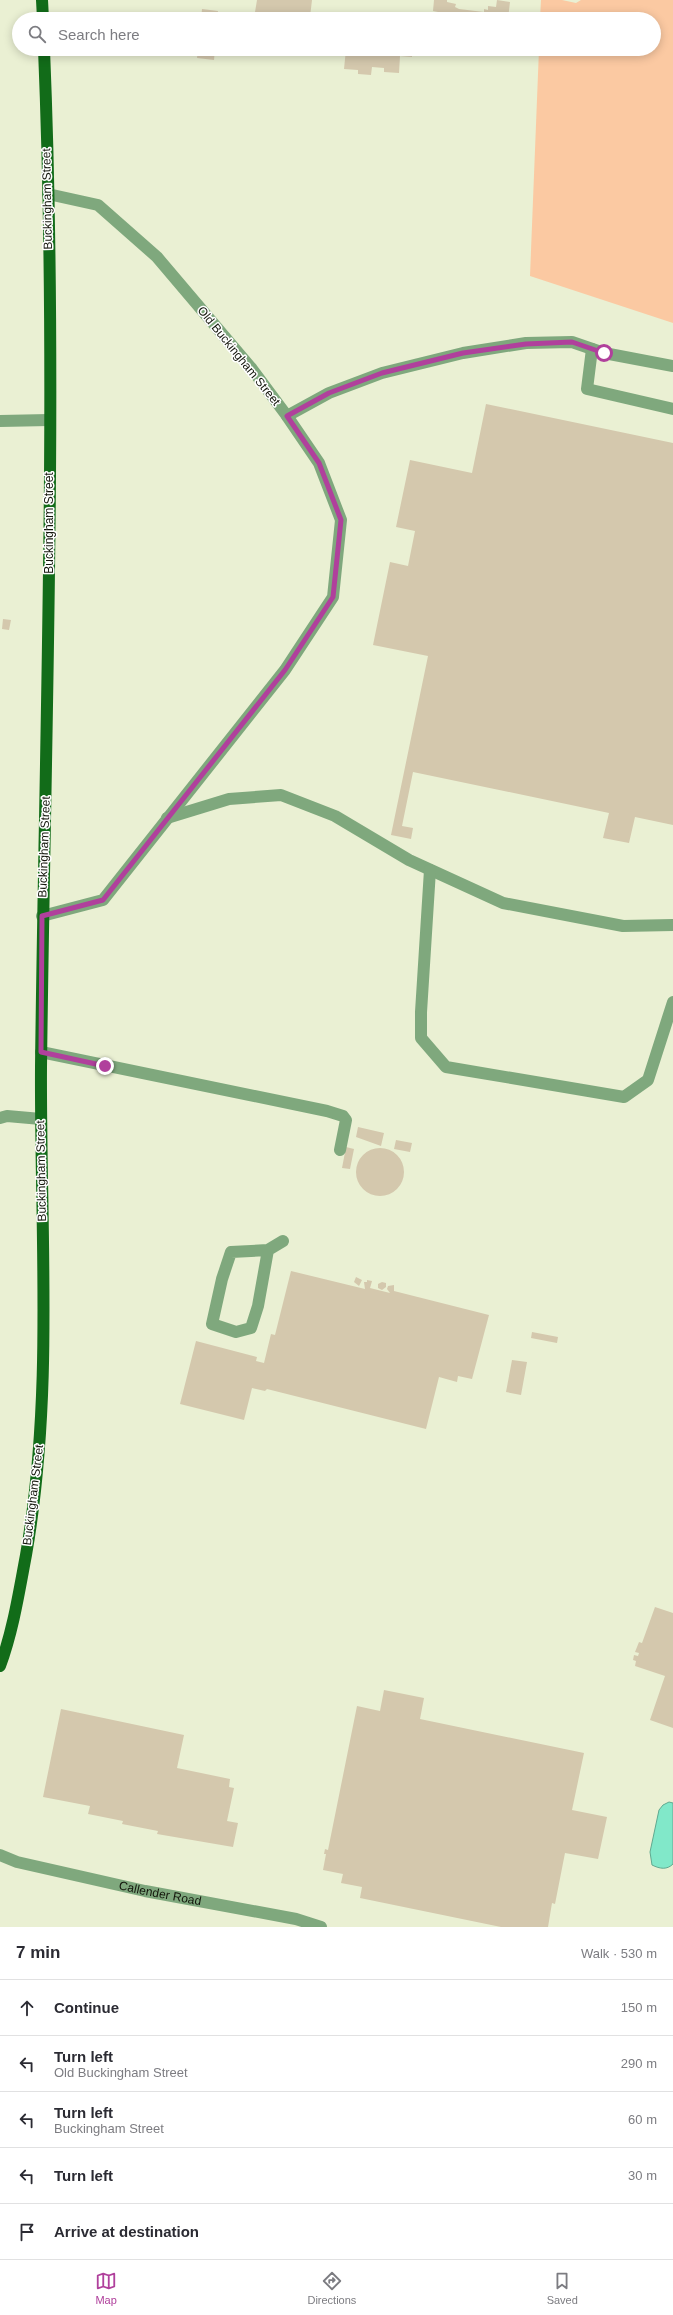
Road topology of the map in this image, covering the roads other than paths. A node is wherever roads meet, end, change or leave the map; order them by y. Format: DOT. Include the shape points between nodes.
graph roads {
  1 [pos="42,0"];
  2 [pos="43,12"];
  3 [pos="44,56"];
  4 [pos="48,194"];
  5 [pos="592,349"];
  6 [pos="673,366"];
  7 [pos="673,409"];
  8 [pos="287,416"];
  9 [pos="49,420"];
  10 [pos="0,421"];
  11 [pos="167,818"];
  12 [pos="430,870"];
  13 [pos="42,916"];
  14 [pos="673,925"];
  15 [pos="673,1002"];
  16 [pos="41,1052"];
  17 [pos="0,1118"];
  18 [pos="41,1119"];
  19 [pos="340,1150"];
  20 [pos="283,1241"];
  21 [pos="268,1250"];
  22 [pos="0,1666"];
  23 [pos="0,1855"];
  24 [pos="321,1927"];
  1 -- 2 [label="main road"];
  3 -- 4 [label="main road, Buckingham Street"];
  4 -- 8 [label="street, Old Buckingham Street" via="98,205 157,257 252,369"];
  4 -- 9 [label="main road, Buckingham Street"];
  5 -- 6 [label="street"];
  5 -- 7 [label="street" via="587,390"];
  5 -- 8 [label="street" via="572,342 526,344 463,353 382,373 329,393"];
  8 -- 11 [label="street, Old Buckingham Street" via="319,463 341,520 333,597 285,670"];
  9 -- 10 [label="street"];
  9 -- 13 [label="main road, Buckingham Street" via="48,731"];
  11 -- 12 [label="street" via="229,799 281,795 335,816"];
  11 -- 13 [label="street, Old Buckingham Street" via="103,900"];
  12 -- 14 [label="street" via="503,903 623,926"];
  12 -- 15 [label="street" via="421,1038 446,1067 624,1097 648,1080"];
  13 -- 16 [label="main road, Buckingham Street"];
  16 -- 18 [label="main road, Buckingham Street"];
  16 -- 19 [label="street" via="343,1116 346,1120"];
  17 -- 18 [label="street" via="7,1116"];
  18 -- 22 [label="main road, Buckingham Street" via="43,1329 40,1438 32,1520 6,1649"];
  20 -- 21 [label="street"];
  21 -- 21 [label="street" via="258,1306 251,1328 236,1332 212,1324 231,1252"];
  23 -- 24 [label="street, Callender Road" via="17,1862 146,1891 296,1919"];
}
